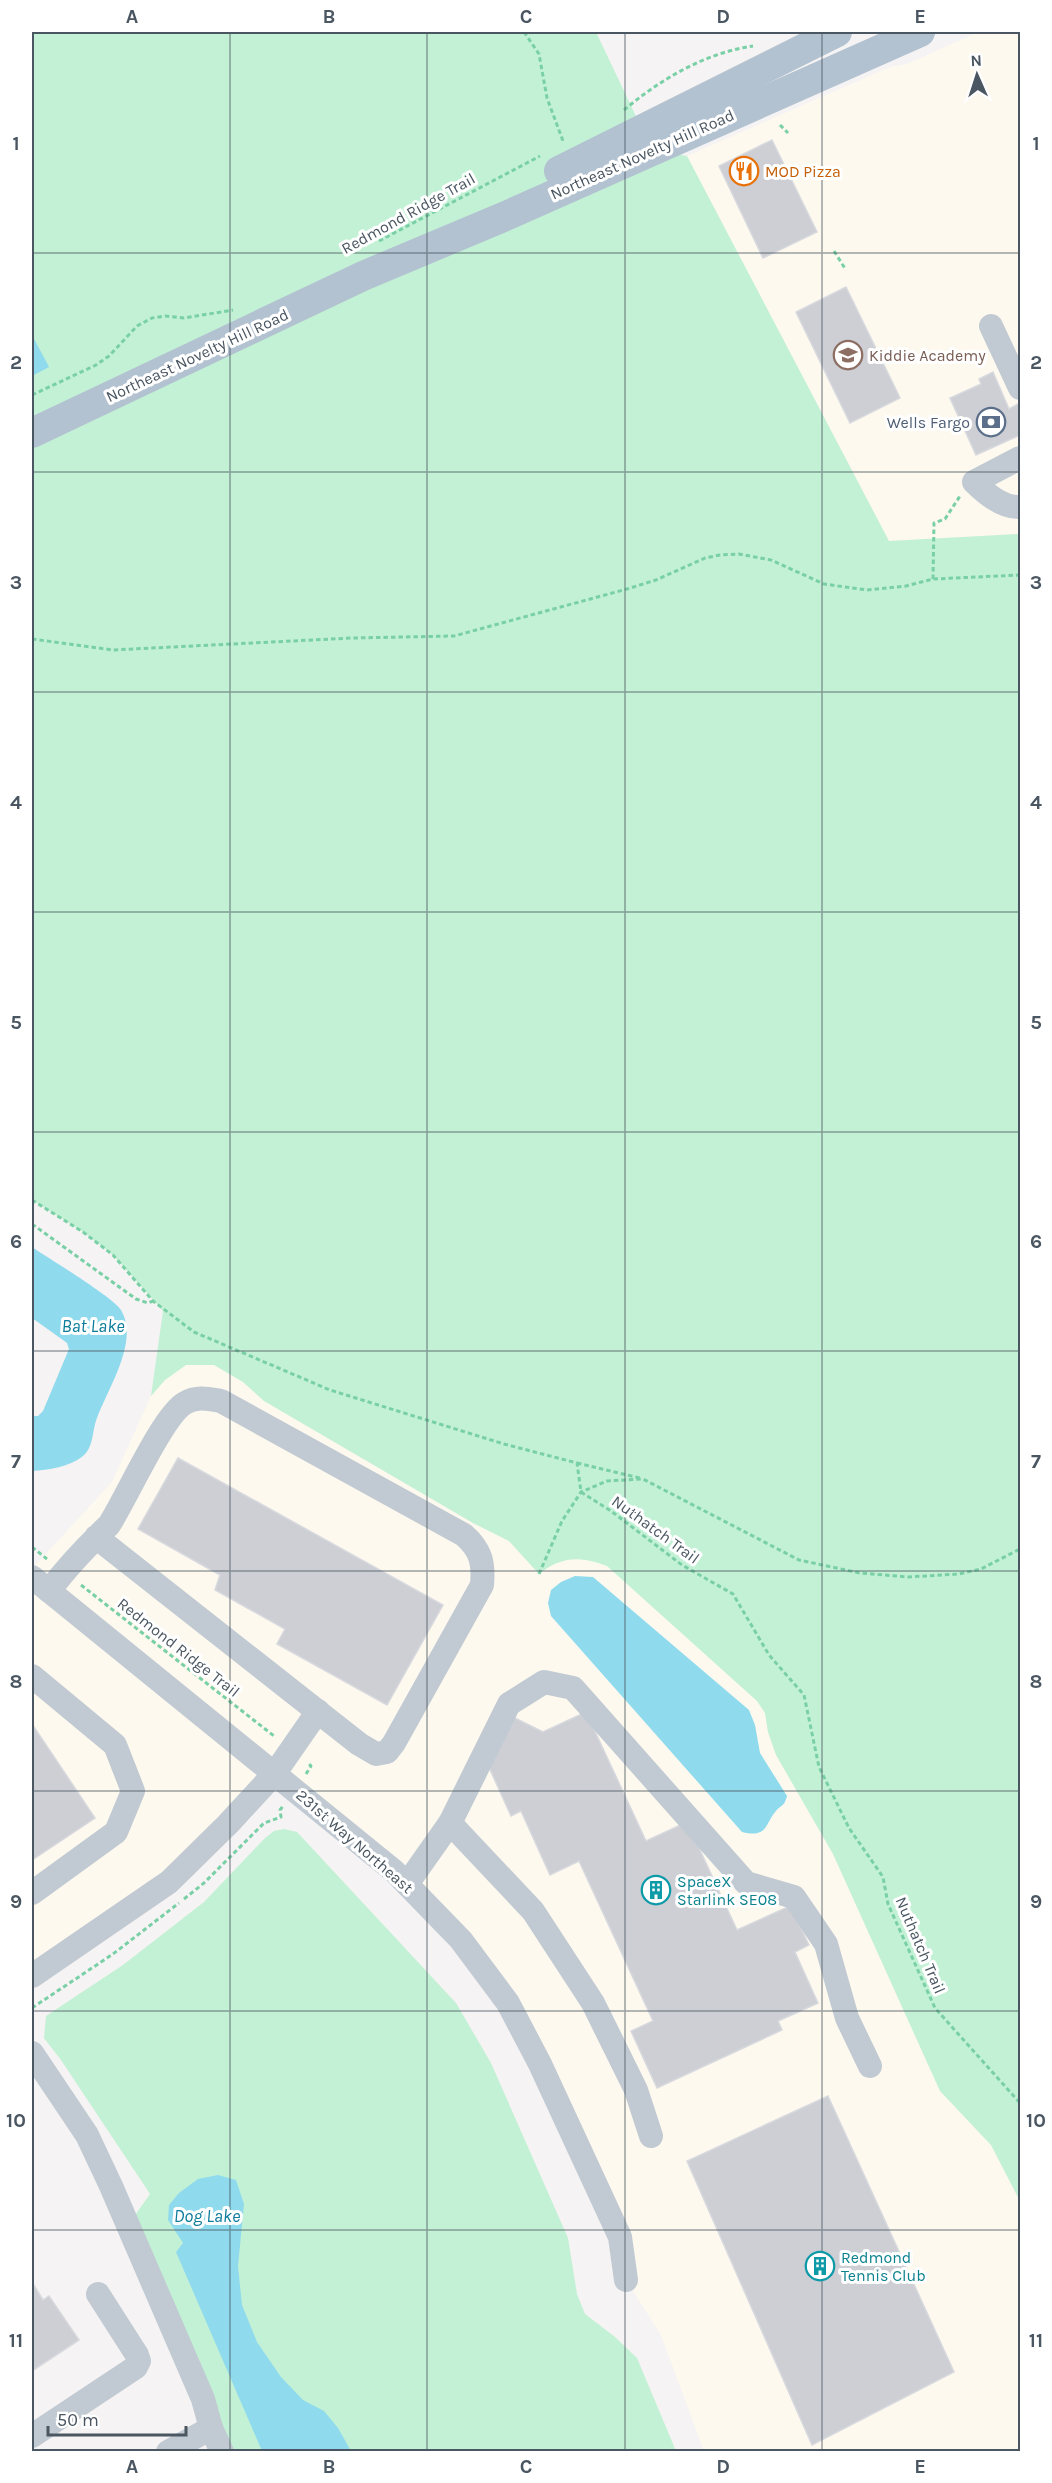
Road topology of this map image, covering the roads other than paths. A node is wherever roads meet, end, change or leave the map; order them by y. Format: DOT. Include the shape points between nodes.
graph roads {
  1 [pos="837,32"];
  2 [pos="920,32"];
  3 [pos="363,276"];
  4 [pos="991,326"];
  5 [pos="1020,388"];
  6 [pos="32,433"];
  7 [pos="1020,458"];
  8 [pos="1020,507"];
  9 [pos="96,1537"];
  10 [pos="40,1584"];
  11 [pos="32,1676"];
  12 [pos="318,1711"];
  13 [pos="275,1773"];
  14 [pos="450,1823"];
  15 [pos="407,1884"];
  16 [pos="32,1893"];
  17 [pos="32,1977"];
  18 [pos="32,2052"];
  19 [pos="870,2066"];
  20 [pos="651,2136"];
  21 [pos="626,2280"];
  22 [pos="98,2294"];
  23 [pos="211,2428"];
  24 [pos="32,2436"];
  25 [pos="168,2451"];
  26 [pos="222,2451"];
  1 -- 3 [label="main road, Northeast Novelty Hill Road" via="473,214"];
  2 -- 3 [label="main road, Northeast Novelty Hill Road"];
  3 -- 6 [label="main road, Northeast Novelty Hill Road"];
  4 -- 5 [label="street"];
  7 -- 8 [label="street" via="969,486"];
  9 -- 10 [label="street" via="64,1572"];
  9 -- 12 [label="street"];
  9 -- 12 [label="street" via="121,1506 176,1409 203,1398 221,1401 475,1544 481,1555 482,1585 387,1752 376,1754"];
  10 -- 13 [label="street, 231st Way Northeast"];
  11 -- 16 [label="street" via="115,1745 134,1791 116,1832"];
  12 -- 13 [label="street"];
  13 -- 15 [label="street, 231st Way Northeast"];
  13 -- 17 [label="street" via="169,1882"];
  14 -- 15 [label="street"];
  14 -- 19 [label="street" via="509,1704 544,1682 573,1688 746,1883 794,1897 826,1944 847,2018"];
  14 -- 20 [label="street" via="533,1911 593,2003 636,2090"];
  15 -- 21 [label="street, 231st Way Northeast" via="461,1940 508,2003 574,2133 620,2237"];
  18 -- 23 [label="street" via="87,2135 202,2399"];
  22 -- 24 [label="street" via="139,2361 136,2367"];
  23 -- 25 [label="street"];
  23 -- 26 [label="street"];
}
